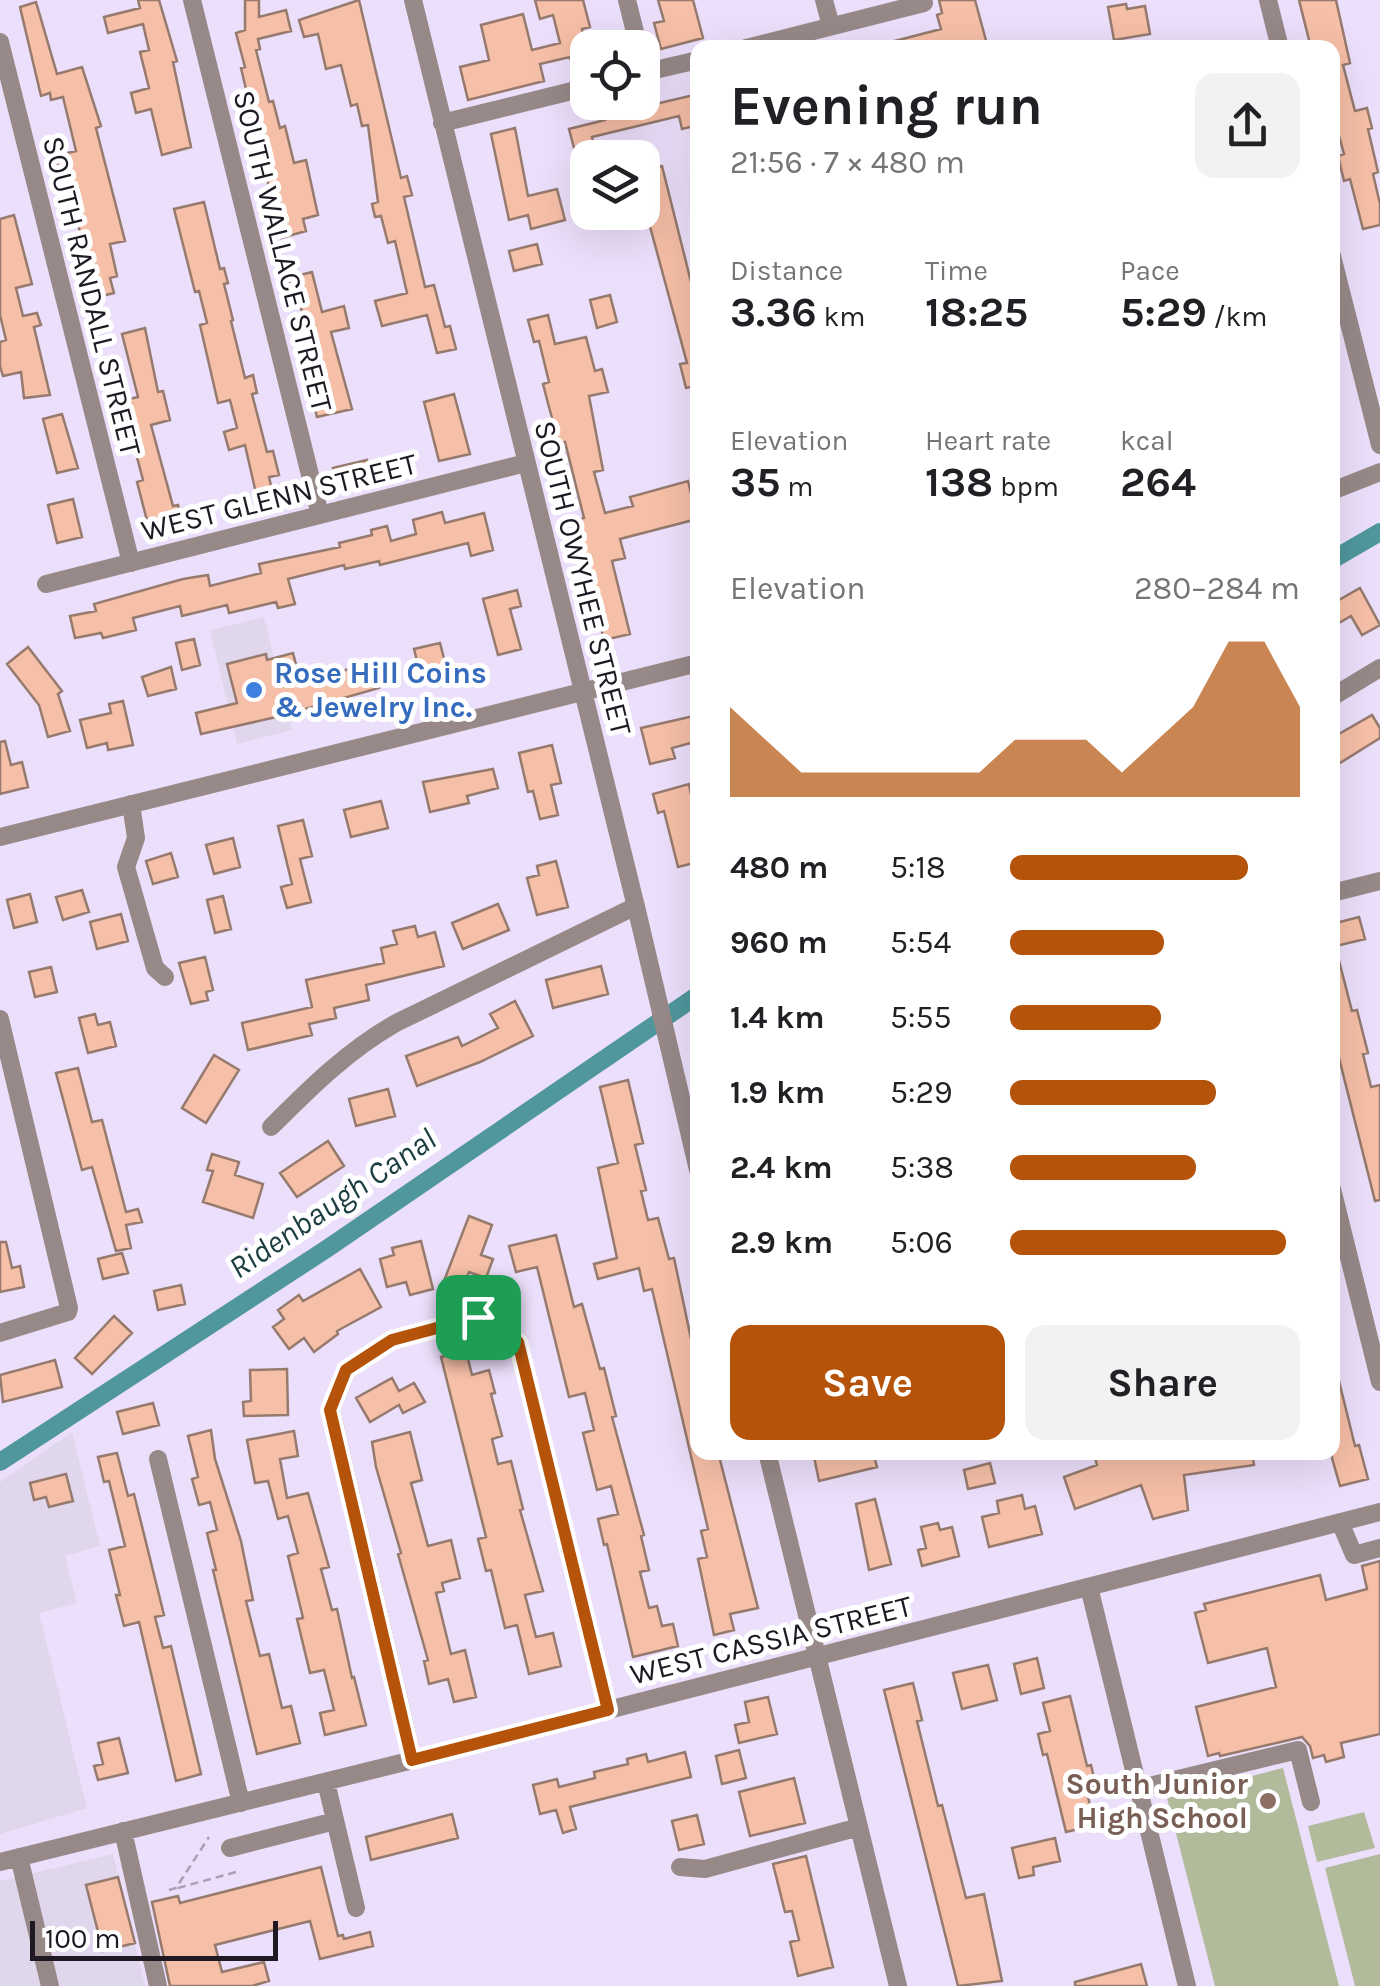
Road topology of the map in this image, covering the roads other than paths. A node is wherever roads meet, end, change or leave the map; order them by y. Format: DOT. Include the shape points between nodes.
graph roads {
  1 [pos="192,0"];
  2 [pos="413,0"];
  3 [pos="627,0"];
  4 [pos="824,0"];
  5 [pos="1268,0"];
  6 [pos="924,3"];
  7 [pos="831,26"];
  8 [pos="634,30"];
  9 [pos="777,40"];
  10 [pos="1278,40"];
  11 [pos="0,42"];
  12 [pos="690,61"];
  13 [pos="660,66"];
  14 [pos="570,91"];
  15 [pos="442,123"];
  16 [pos="1340,288"];
  17 [pos="1380,445"];
  18 [pos="526,463"];
  19 [pos="1380,472"];
  20 [pos="1340,488"];
  21 [pos="320,515"];
  22 [pos="131,563"];
  23 [pos="46,584"];
  24 [pos="690,666"];
  25 [pos="1380,668"];
  26 [pos="1340,692"];
  27 [pos="583,693"];
  28 [pos="130,804"];
  29 [pos="0,836"];
  30 [pos="1380,881"];
  31 [pos="1340,891"];
  32 [pos="636,906"];
  33 [pos="165,977"];
  34 [pos="0,1019"];
  35 [pos="689,1101"];
  36 [pos="270,1128"];
  37 [pos="1340,1221"];
  38 [pos="0,1332"];
  39 [pos="1380,1382"];
  40 [pos="158,1459"];
  41 [pos="770,1460"];
  42 [pos="1380,1512"];
  43 [pos="1340,1522"];
  44 [pos="1380,1548"];
  45 [pos="1088,1587"];
  46 [pos="818,1656"];
  47 [pos="608,1710"];
  48 [pos="412,1760"];
  49 [pos="326,1782"];
  50 [pos="1137,1789"];
  51 [pos="1311,1802"];
  52 [pos="241,1803"];
  53 [pos="335,1821"];
  54 [pos="860,1827"];
  55 [pos="123,1831"];
  56 [pos="230,1848"];
  57 [pos="19,1857"];
  58 [pos="0,1862"];
  59 [pos="680,1867"];
  60 [pos="356,1908"];
  61 [pos="50,1986"];
  62 [pos="158,1986"];
  63 [pos="898,1986"];
  64 [pos="1187,1986"];
  1 -- 21 [label="street, SOUTH WALLACE STREET"];
  2 -- 15 [label="street, SOUTH OWYHEE STREET"];
  3 -- 8 [label="street"];
  4 -- 7 [label="street"];
  5 -- 10 [label="street"];
  6 -- 7 [label="street"];
  7 -- 9 [label="street"];
  11 -- 22 [label="street, SOUTH RANDALL STREET"];
  12 -- 13 [label="street"];
  14 -- 15 [label="street"];
  15 -- 18 [label="street, SOUTH OWYHEE STREET"];
  16 -- 17 [label="street"];
  18 -- 21 [label="street, WEST GLENN STREET"];
  18 -- 27 [label="street, SOUTH OWYHEE STREET"];
  19 -- 20 [label="street"];
  21 -- 22 [label="street, WEST GLENN STREET"];
  22 -- 23 [label="street, WEST GLENN STREET"];
  24 -- 27 [label="street"];
  25 -- 26 [label="street"];
  27 -- 28 [label="street"];
  27 -- 32 [label="street, SOUTH OWYHEE STREET"];
  28 -- 29 [label="street"];
  28 -- 33 [label="street" via="136,838 126,868 155,968"];
  30 -- 31 [label="street"];
  32 -- 35 [label="street, SOUTH OWYHEE STREET" via="664,1035"];
  32 -- 36 [label="street" via="359,1044"];
  34 -- 38 [label="street" via="69,1308 52,1320"];
  37 -- 39 [label="street"];
  40 -- 52 [label="street"];
  41 -- 46 [label="street"];
  42 -- 43 [label="street, WEST CASSIA STREET"];
  43 -- 44 [label="street" via="1354,1555"];
  43 -- 45 [label="street, WEST CASSIA STREET"];
  45 -- 46 [label="street, WEST CASSIA STREET"];
  45 -- 50 [label="street"];
  46 -- 47 [label="street, WEST CASSIA STREET"];
  46 -- 54 [label="street"];
  47 -- 48 [label="street, WEST CASSIA STREET"];
  47 -- 48 [label="street" via="518,1342 478,1317 392,1340 346,1370 330,1410"];
  48 -- 49 [label="street, WEST CASSIA STREET"];
  49 -- 52 [label="street, WEST CASSIA STREET"];
  49 -- 53 [label="street"];
  50 -- 51 [label="street" via="1298,1750"];
  50 -- 64 [label="street"];
  52 -- 55 [label="street, WEST CASSIA STREET"];
  53 -- 56 [label="street"];
  53 -- 60 [label="street"];
  54 -- 59 [label="street" via="705,1868"];
  54 -- 63 [label="street"];
  55 -- 57 [label="street, WEST CASSIA STREET"];
  55 -- 62 [label="street"];
  57 -- 58 [label="street, WEST CASSIA STREET"];
  57 -- 61 [label="street"];
}
